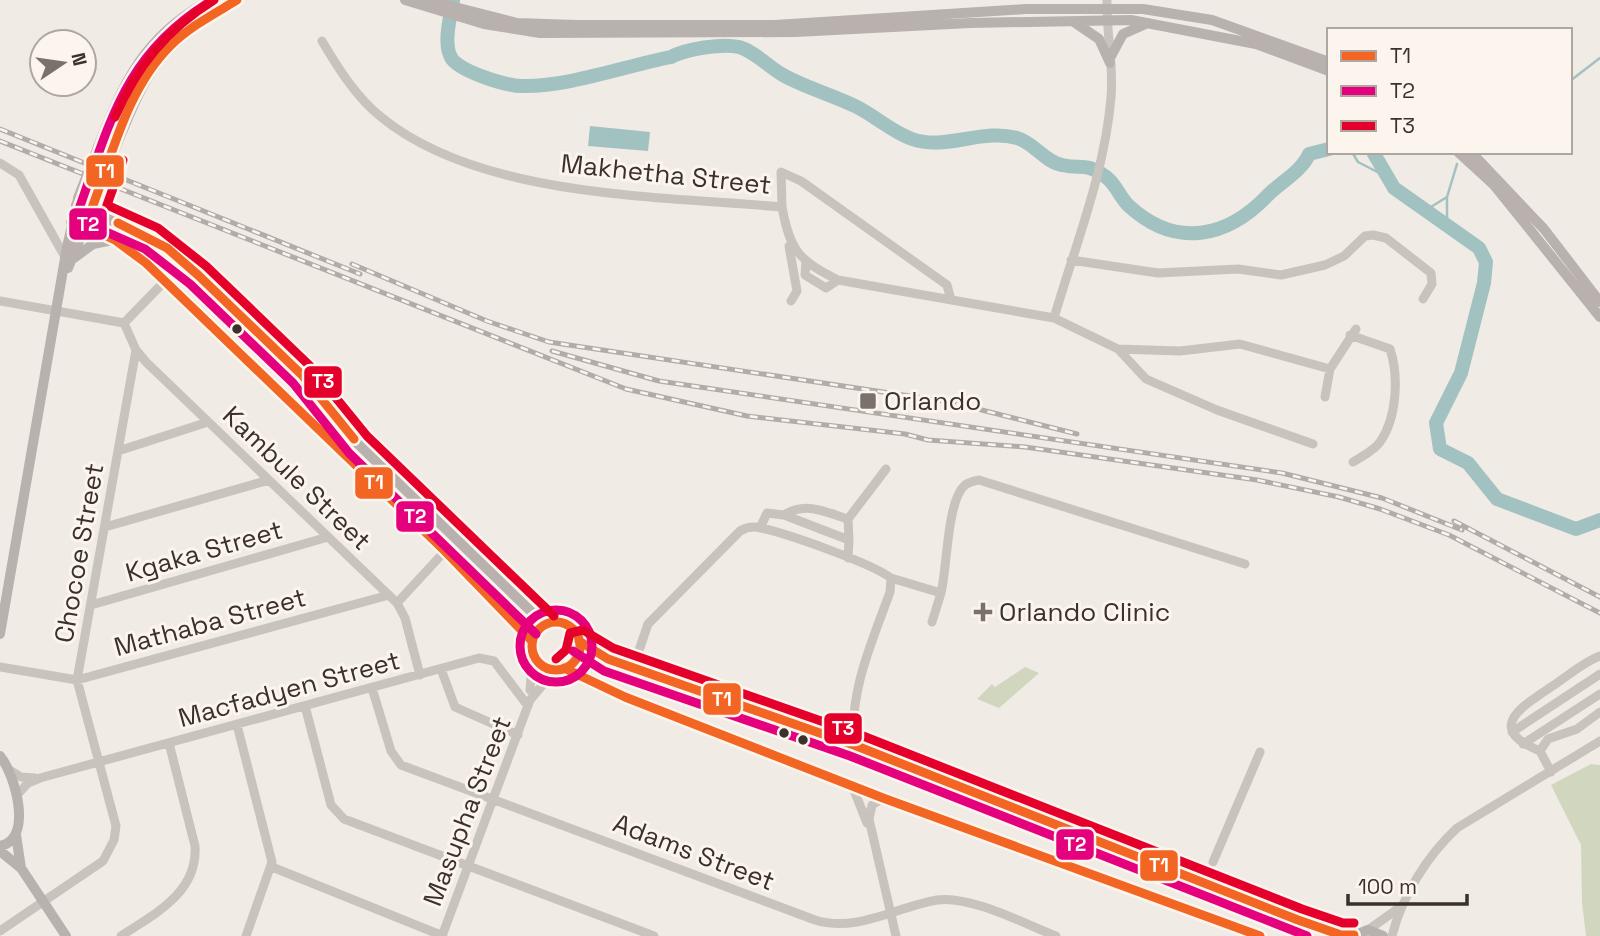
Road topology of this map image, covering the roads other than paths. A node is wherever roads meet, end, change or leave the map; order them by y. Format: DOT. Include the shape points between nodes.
graph roads {
  1 [pos="210,0"];
  2 [pos="237,0"];
  3 [pos="405,0"];
  4 [pos="1082,0"];
  5 [pos="1128,0"];
  6 [pos="432,4"];
  7 [pos="1107,4"];
  8 [pos="1060,8"];
  9 [pos="1143,9"];
  10 [pos="1107,20"];
  11 [pos="485,21"];
  12 [pos="1072,21"];
  13 [pos="1150,22"];
  14 [pos="323,41"];
  15 [pos="1327,61"];
  16 [pos="1110,62"];
  17 [pos="1327,70"];
  18 [pos="1460,154"];
  19 [pos="1473,154"];
  20 [pos="0,163"];
  21 [pos="77,202"];
  22 [pos="782,207"];
  23 [pos="99,210"];
  24 [pos="71,222"];
  25 [pos="85,226"];
  26 [pos="787,235"];
  27 [pos="115,240"];
  28 [pos="68,259"];
  29 [pos="1071,260"];
  30 [pos="165,281"];
  31 [pos="1423,299"];
  32 [pos="951,300"];
  33 [pos="790,301"];
  34 [pos="0,302"];
  35 [pos="1600,302"];
  36 [pos="57,312"];
  37 [pos="1600,317"];
  38 [pos="1054,318"];
  39 [pos="124,323"];
  40 [pos="1118,349"];
  41 [pos="136,350"];
  42 [pos="1329,369"];
  43 [pos="1325,397"];
  44 [pos="208,422"];
  45 [pos="1313,444"];
  46 [pos="118,451"];
  47 [pos="1353,462"];
  48 [pos="886,469"];
  49 [pos="269,480"];
  50 [pos="784,515"];
  51 [pos="849,519"];
  52 [pos="105,527"];
  53 [pos="760,528"];
  54 [pos="328,537"];
  55 [pos="849,540"];
  56 [pos="445,551"];
  57 [pos="848,558"];
  58 [pos="1245,564"];
  59 [pos="891,578"];
  60 [pos="941,593"];
  61 [pos="389,595"];
  62 [pos="397,603"];
  63 [pos="91,605"];
  64 [pos="932,622"];
  65 [pos="549,623"];
  66 [pos="0,634"];
  67 [pos="528,637"];
  68 [pos="579,641"];
  69 [pos="1600,656"];
  70 [pos="538,661"];
  71 [pos="0,667"];
  72 [pos="633,668"];
  73 [pos="441,669"];
  74 [pos="559,669"];
  75 [pos="1600,674"];
  76 [pos="420,675"];
  77 [pos="77,680"];
  78 [pos="372,688"];
  79 [pos="1600,694"];
  80 [pos="530,699"];
  81 [pos="305,706"];
  82 [pos="1600,712"];
  83 [pos="237,724"];
  84 [pos="853,729"];
  85 [pos="1512,732"];
  86 [pos="517,735"];
  87 [pos="842,740"];
  88 [pos="1600,740"];
  89 [pos="169,743"];
  90 [pos="854,744"];
  91 [pos="1523,744"];
  92 [pos="1541,751"];
  93 [pos="1260,752"];
  94 [pos="0,756"];
  95 [pos="100,762"];
  96 [pos="8,769"];
  97 [pos="1551,772"];
  98 [pos="40,778"];
  99 [pos="852,785"];
  100 [pos="17,795"];
  101 [pos="883,798"];
  102 [pos="493,799"];
  103 [pos="873,834"];
  104 [pos="16,835"];
  105 [pos="0,848"];
  106 [pos="1213,862"];
  107 [pos="468,866"];
  108 [pos="272,867"];
  109 [pos="21,868"];
  110 [pos="44,902"];
  111 [pos="1403,904"];
  112 [pos="891,913"];
  113 [pos="1368,930"];
  114 [pos="0,931"];
  115 [pos="1354,935"];
  116 [pos="66,936"];
  117 [pos="121,936"];
  118 [pos="247,936"];
  119 [pos="442,936"];
  120 [pos="654,936"];
  121 [pos="896,936"];
  122 [pos="1056,936"];
  123 [pos="1260,936"];
  124 [pos="1383,936"];
  125 [pos="1392,936"];
  1 -- 21 [label="main road, bridge" via="168,28 135,64"];
  2 -- 23 [label="main road, bridge" via="196,25 160,56 141,86 121,136"];
  3 -- 6 [label="main road"];
  4 -- 8 [label="main road"];
  5 -- 9 [label="main road"];
  6 -- 11 [label="main road"];
  7 -- 8 [label="main road"];
  7 -- 9 [label="main road"];
  7 -- 10 [label="street"];
  8 -- 11 [label="main road" via="775,25"];
  9 -- 15 [label="main road" via="1212,20"];
  10 -- 12 [label="main road"];
  10 -- 13 [label="main road"];
  10 -- 16 [label="street"];
  11 -- 12 [label="main road" via="540,33 652,34"];
  12 -- 16 [label="main road" via="1099,39"];
  13 -- 16 [label="main road" via="1123,34"];
  13 -- 17 [label="main road" via="1256,44"];
  14 -- 22 [label="street, Makhetha Street" via="339,69 381,117 421,145 455,160 555,185"];
  16 -- 29 [label="street" via="1111,94 1101,156"];
  18 -- 37 [label="main road" via="1494,185"];
  19 -- 35 [label="main road" via="1544,229"];
  20 -- 28 [label="street" via="19,176"];
  21 -- 23 [label="main road"];
  21 -- 24 [label="main road"];
  22 -- 26 [label="street, Makhetha Street"];
  22 -- 32 [label="street" via="781,172 801,181 947,285"];
  23 -- 25 [label="main road"];
  23 -- 65 [label="main road" via="167,248 198,275 302,375 358,444"];
  24 -- 25 [label="main road"];
  24 -- 28 [label="main road"];
  25 -- 27 [label="main road"];
  25 -- 28 [label="main road"];
  26 -- 32 [label="street, Makhetha Street" via="806,261 838,279"];
  26 -- 33 [label="street" via="797,291"];
  27 -- 28 [label="main road" via="93,244"];
  27 -- 30 [label="main road"];
  28 -- 36 [label="main road"];
  29 -- 31 [label="street" via="1158,273 1238,270 1281,275 1325,265 1344,256 1365,236 1380,236 1431,273 1432,284"];
  29 -- 38 [label="street"];
  30 -- 39 [label="street"];
  30 -- 56 [label="main road"];
  32 -- 38 [label="street, Makhetha Street"];
  34 -- 36 [label="street"];
  36 -- 39 [label="street"];
  36 -- 66 [label="main road"];
  38 -- 40 [label="street, Makhetha Street"];
  39 -- 41 [label="street, Kambule Street"];
  40 -- 42 [label="street" via="1180,351 1240,344"];
  40 -- 45 [label="street" via="1146,379"];
  41 -- 44 [label="street, Kambule Street"];
  41 -- 46 [label="street, Chocoe Street"];
  42 -- 43 [label="street"];
  42 -- 47 [label="street" via="1353,332 1390,349 1396,376 1391,412 1380,442"];
  44 -- 46 [label="street"];
  44 -- 49 [label="street, Kambule Street"];
  46 -- 52 [label="street, Chocoe Street"];
  48 -- 51 [label="street"];
  49 -- 52 [label="street"];
  49 -- 54 [label="street, Kambule Street"];
  50 -- 51 [label="street" via="806,506"];
  50 -- 53 [label="street" via="767,513"];
  50 -- 55 [label="street"];
  51 -- 55 [label="street"];
  52 -- 63 [label="street, Chocoe Street"];
  53 -- 57 [label="street"];
  53 -- 72 [label="street" via="740,531 656,614 643,634"];
  54 -- 61 [label="street, Kambule Street"];
  54 -- 63 [label="street, Kgaka Street"];
  55 -- 57 [label="street"];
  56 -- 62 [label="street"];
  56 -- 67 [label="main road"];
  57 -- 59 [label="street"];
  58 -- 60 [label="street" via="979,480 969,482 960,492 946,544"];
  59 -- 60 [label="street"];
  59 -- 84 [label="street" via="858,681"];
  60 -- 64 [label="street"];
  61 -- 62 [label="street, Kambule Street"];
  61 -- 77 [label="street, Mathaba Street"];
  62 -- 76 [label="street, Kambule Street"];
  63 -- 77 [label="street, Chocoe Street"];
  65 -- 67 [label="main road"];
  65 -- 68 [label="main road" via="569,626"];
  67 -- 70 [label="main road"];
  67 -- 80 [label="street"];
  68 -- 72 [label="main road"];
  68 -- 74 [label="main road" via="578,656"];
  69 -- 85 [label="street" via="1520,708"];
  70 -- 74 [label="main road"];
  70 -- 80 [label="street, Masupha Street"];
  71 -- 77 [label="street, Mathaba Street"];
  72 -- 87 [label="main road"];
  73 -- 76 [label="street, Macfadyen Street"];
  73 -- 80 [label="street, Macfadyen Street" via="479,658 494,661"];
  73 -- 86 [label="street" via="455,707"];
  74 -- 80 [label="street, Masupha Street"];
  74 -- 99 [label="main road"];
  75 -- 85 [label="street"];
  76 -- 78 [label="street, Macfadyen Street"];
  77 -- 95 [label="street, Chocoe Street"];
  78 -- 81 [label="street, Macfadyen Street"];
  78 -- 102 [label="street, Adams Street" via="395,759 410,769"];
  79 -- 91 [label="street"];
  80 -- 86 [label="street, Masupha Street"];
  81 -- 83 [label="street, Macfadyen Street"];
  81 -- 107 [label="street" via="334,810 359,826"];
  82 -- 92 [label="street" via="1577,729 1548,739"];
  83 -- 89 [label="street, Macfadyen Street"];
  83 -- 108 [label="street"];
  84 -- 87 [label="street"];
  84 -- 90 [label="street"];
  85 -- 91 [label="street"];
  86 -- 102 [label="street, Masupha Street"];
  87 -- 90 [label="main road"];
  88 -- 97 [label="street"];
  89 -- 95 [label="street, Macfadyen Street"];
  89 -- 117 [label="street" via="195,846 194,863 171,902"];
  90 -- 115 [label="main road" via="1298,920"];
  91 -- 92 [label="street"];
  92 -- 97 [label="street"];
  93 -- 106 [label="street"];
  94 -- 96 [label="main road"];
  95 -- 98 [label="street, Macfadyen Street"];
  95 -- 110 [label="street, Chocoe Street" via="116,826 109,853"];
  96 -- 98 [label="street" via="21,777"];
  96 -- 100 [label="main road"];
  97 -- 111 [label="street" via="1457,828 1439,845"];
  98 -- 100 [label="street, Macfadyen Street"];
  99 -- 101 [label="main road"];
  99 -- 103 [label="street"];
  100 -- 104 [label="main road"];
  101 -- 103 [label="street" via="870,808"];
  101 -- 123 [label="main road"];
  102 -- 107 [label="street, Masupha Street"];
  102 -- 112 [label="street, Adams Street" via="829,924"];
  103 -- 112 [label="street"];
  104 -- 105 [label="main road"];
  104 -- 109 [label="main road"];
  105 -- 109 [label="main road"];
  107 -- 119 [label="street, Masupha Street"];
  107 -- 120 [label="street"];
  108 -- 118 [label="street"];
  108 -- 119 [label="street"];
  109 -- 110 [label="main road"];
  110 -- 114 [label="street, Chocoe Street"];
  110 -- 116 [label="main road"];
  111 -- 113 [label="street"];
  111 -- 125 [label="street"];
  112 -- 121 [label="street"];
  112 -- 122 [label="street, Adams Street" via="949,900"];
  113 -- 115 [label="main road"];
  113 -- 124 [label="main road"];
}
